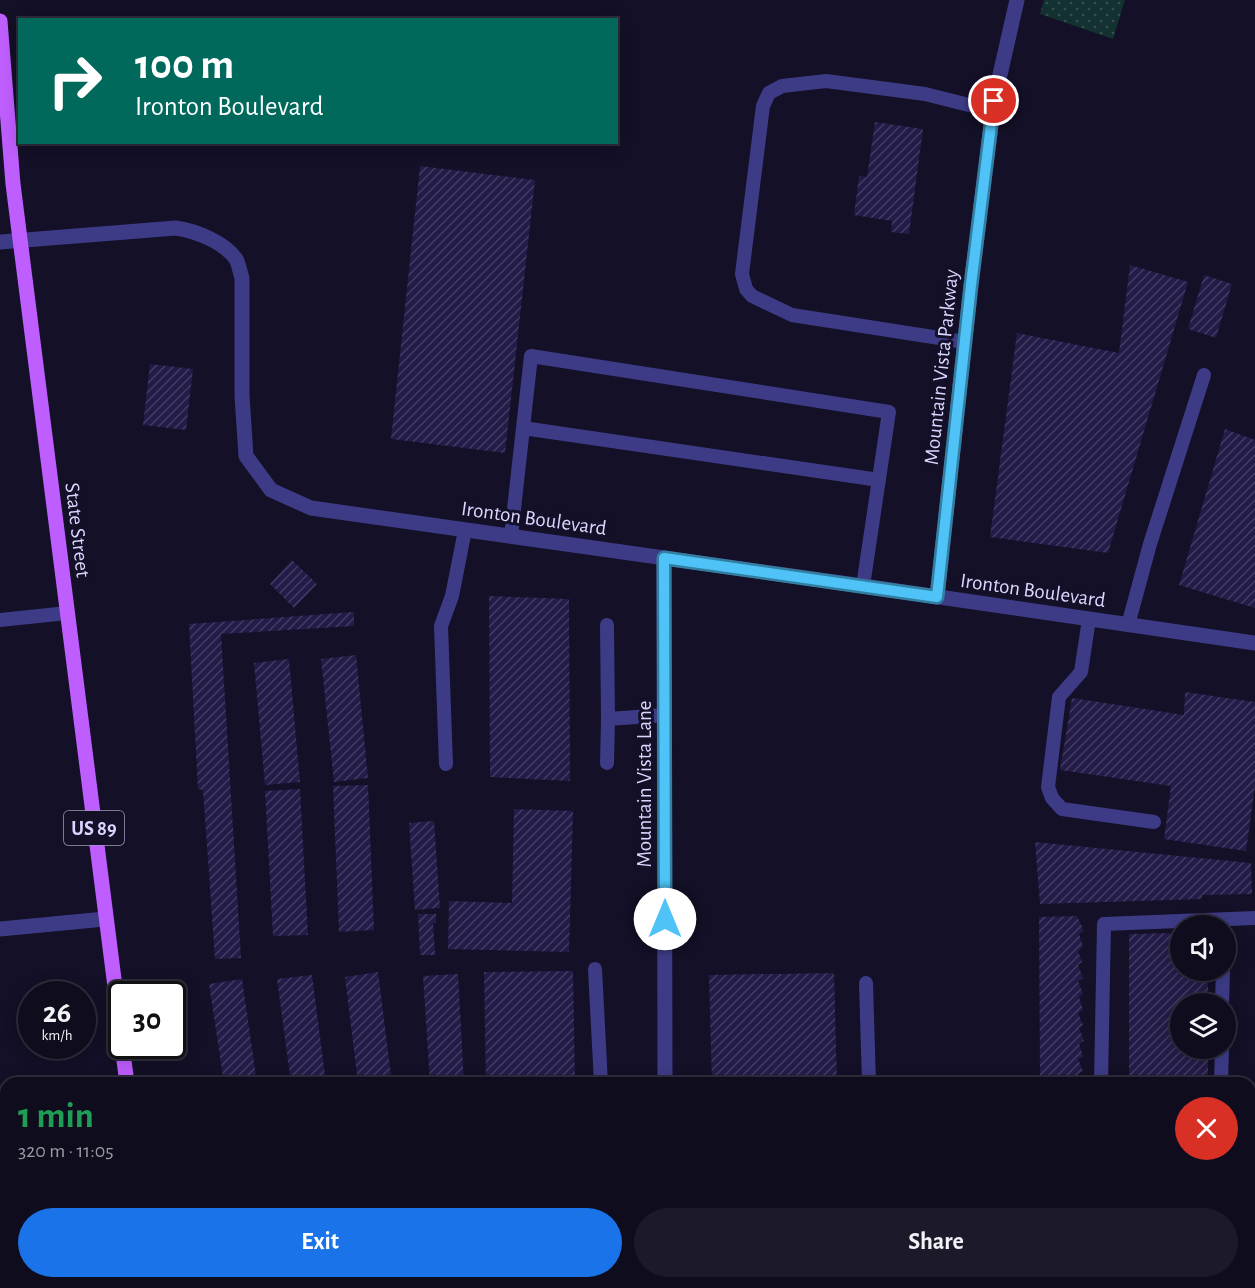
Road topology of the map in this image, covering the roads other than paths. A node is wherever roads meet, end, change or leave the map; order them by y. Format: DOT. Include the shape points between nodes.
graph roads {
  1 [pos="1017,0"];
  2 [pos="0,21"];
  3 [pos="993,111"];
  4 [pos="20,240"];
  5 [pos="0,242"];
  6 [pos="964,342"];
  7 [pos="1204,375"];
  8 [pos="523,428"];
  9 [pos="879,480"];
  10 [pos="465,530"];
  11 [pos="511,536"];
  12 [pos="664,558"];
  13 [pos="863,586"];
  14 [pos="937,597"];
  15 [pos="67,613"];
  16 [pos="1089,619"];
  17 [pos="0,620"];
  18 [pos="607,625"];
  19 [pos="1128,625"];
  20 [pos="1255,643"];
  21 [pos="665,715"];
  22 [pos="608,719"];
  23 [pos="607,763"];
  24 [pos="446,764"];
  25 [pos="1154,822"];
  26 [pos="105,918"];
  27 [pos="1255,918"];
  28 [pos="1236,920"];
  29 [pos="1170,923"];
  30 [pos="0,929"];
  31 [pos="595,969"];
  32 [pos="114,981"];
  33 [pos="866,983"];
  34 [pos="124,1059"];
  35 [pos="1222,1059"];
  36 [pos="126,1077"];
  37 [pos="601,1077"];
  38 [pos="665,1077"];
  39 [pos="869,1077"];
  40 [pos="1101,1077"];
  41 [pos="1221,1077"];
  1 -- 3 [label="street, Mountain Vista Parkway"];
  2 -- 4 [label="main road, State Street / US 89"];
  3 -- 6 [label="street, Mountain Vista Parkway"];
  3 -- 6 [label="lane" via="925,94 826,81 782,86 770,93 763,106 742,274 746,289 752,296 792,315"];
  4 -- 5 [label="street, Ironton Boulevard"];
  4 -- 10 [label="street, Ironton Boulevard" via="176,228 194,231 219,244 236,260 242,278 246,456 271,490 311,508"];
  4 -- 15 [label="main road, State Street / US 89"];
  6 -- 14 [label="street, Mountain Vista Parkway"];
  7 -- 19 [label="lane"];
  8 -- 9 [label="lane"];
  8 -- 9 [label="lane" via="531,356 889,411"];
  8 -- 11 [label="lane"];
  9 -- 13 [label="lane"];
  10 -- 11 [label="street, Ironton Boulevard"];
  10 -- 24 [label="lane" via="452,596 441,626"];
  11 -- 12 [label="street, Ironton Boulevard"];
  12 -- 13 [label="street, Ironton Boulevard"];
  12 -- 21 [label="street, Mountain Vista Lane"];
  13 -- 14 [label="street, Ironton Boulevard"];
  14 -- 16 [label="street, Ironton Boulevard"];
  15 -- 17 [label="lane"];
  15 -- 26 [label="main road, State Street / US 89"];
  16 -- 19 [label="street, Ironton Boulevard"];
  16 -- 25 [label="lane" via="1081,672 1059,697 1048,787 1062,809"];
  18 -- 22 [label="lane"];
  19 -- 20 [label="street, Ironton Boulevard"];
  21 -- 22 [label="lane"];
  21 -- 38 [label="street, Mountain Vista Lane"];
  22 -- 23 [label="lane"];
  26 -- 30 [label="street"];
  26 -- 32 [label="main road, State Street / US 89"];
  27 -- 28 [label="lane"];
  29 -- 40 [label="lane" via="1104,924"];
  31 -- 37 [label="lane"];
  33 -- 39 [label="lane"];
  34 -- 36 [label="main road, State Street / US 89"];
  35 -- 41 [label="lane"];
}
